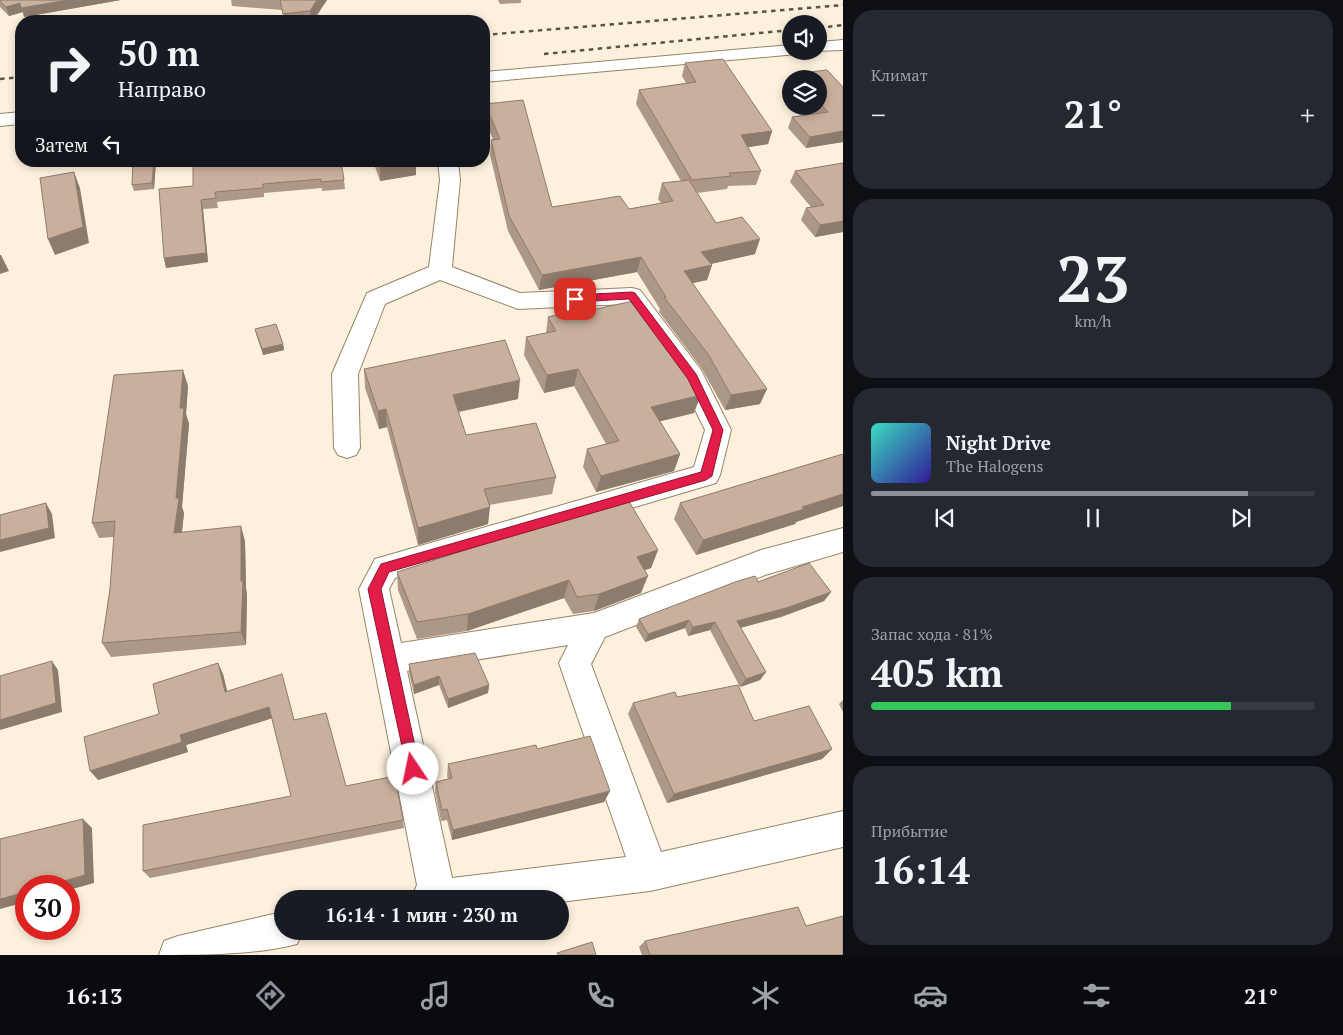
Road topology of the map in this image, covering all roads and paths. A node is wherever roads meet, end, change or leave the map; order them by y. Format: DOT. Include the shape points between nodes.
graph roads {
  1 [pos="843,45"];
  2 [pos="827,46"];
  3 [pos="782,51"];
  4 [pos="490,76"];
  5 [pos="15,119"];
  6 [pos="0,120"];
  7 [pos="449,167"];
  8 [pos="440,270"];
  9 [pos="346,448"];
  10 [pos="843,540"];
  11 [pos="594,627"];
  12 [pos="390,659"];
  13 [pos="843,829"];
  14 [pos="650,873"];
  15 [pos="433,890"];
  16 [pos="503,890"];
  17 [pos="274,933"];
  18 [pos="178,955"];
  1 -- 2 [label="street"];
  3 -- 4 [label="street"];
  5 -- 6 [label="street"];
  7 -- 8 [label="street"];
  8 -- 9 [label="street" via="375,299 345,374"];
  8 -- 12 [label="street" via="518,302 632,296 692,377 718,430 706,476 385,568 374,589"];
  10 -- 11 [label="street" via="761,563"];
  11 -- 12 [label="street"];
  11 -- 14 [label="street" via="575,663"];
  12 -- 15 [label="street"];
  13 -- 14 [label="street"];
  14 -- 16 [label="street"];
  17 -- 18 [label="street"];
}
